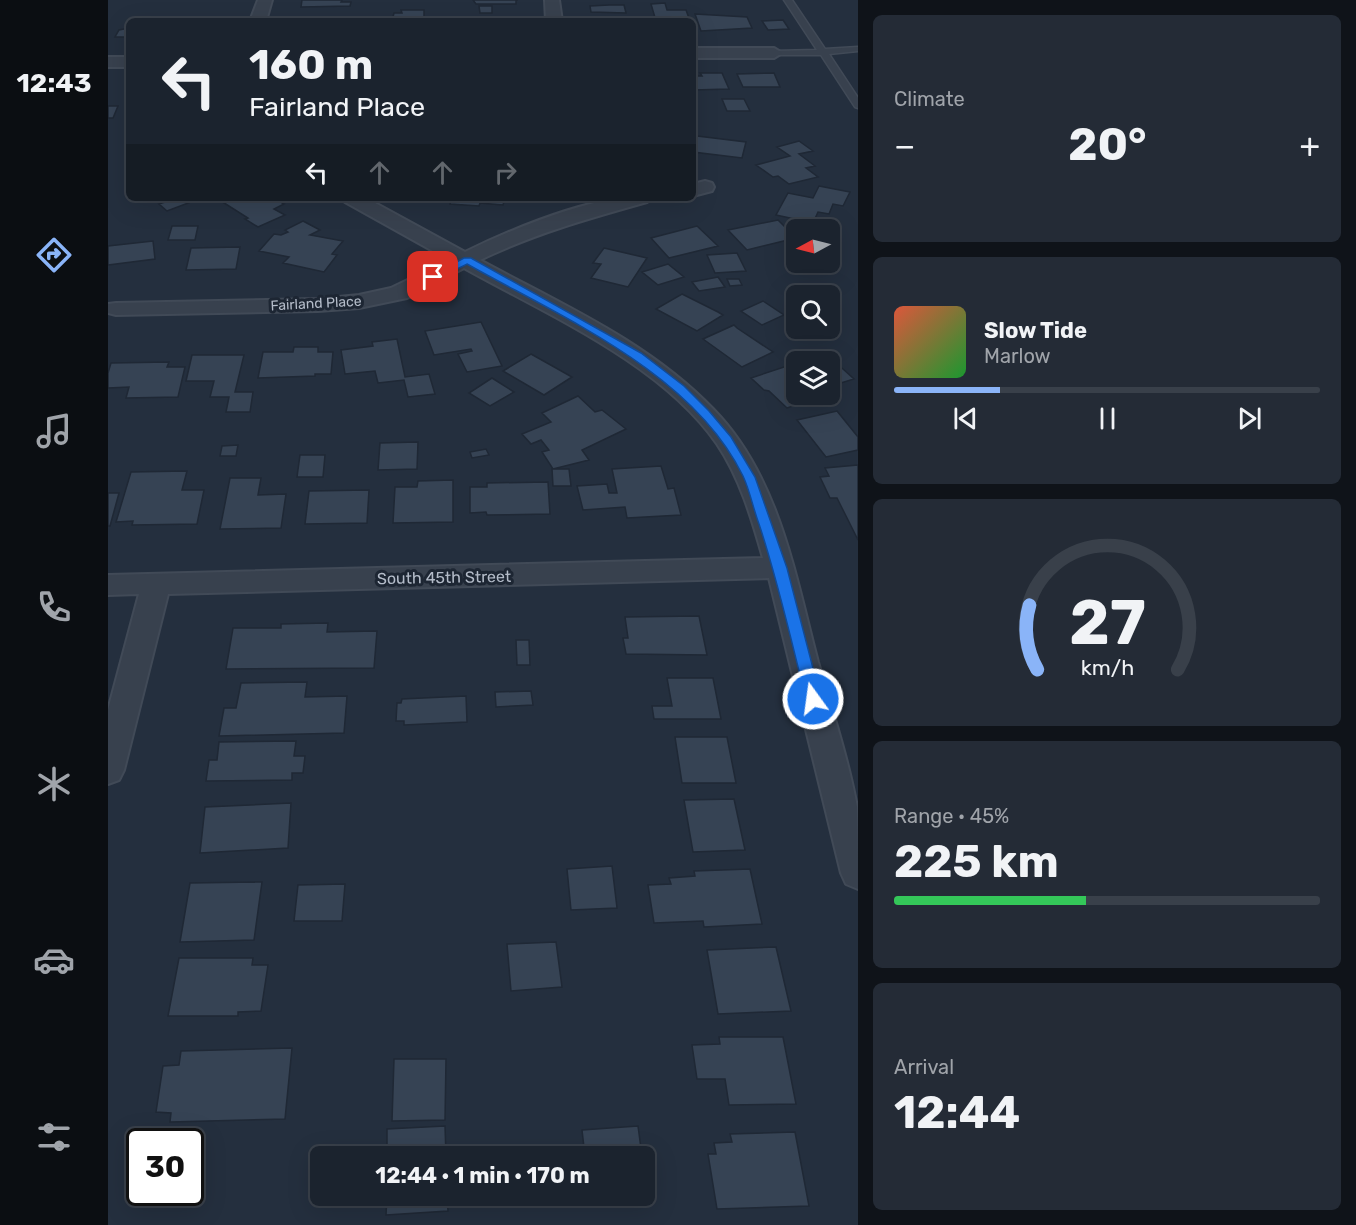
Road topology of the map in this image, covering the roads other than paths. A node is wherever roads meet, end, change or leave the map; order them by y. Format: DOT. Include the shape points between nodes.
graph roads {
  1 [pos="265,0"];
  2 [pos="552,0"];
  3 [pos="788,0"];
  4 [pos="259,18"];
  5 [pos="554,18"];
  6 [pos="858,49"];
  7 [pos="823,52"];
  8 [pos="696,53"];
  9 [pos="774,53"];
  10 [pos="108,62"];
  11 [pos="126,62"];
  12 [pos="858,105"];
  13 [pos="358,201"];
  14 [pos="629,201"];
  15 [pos="467,260"];
  16 [pos="116,309"];
  17 [pos="780,568"];
  18 [pos="156,584"];
  19 [pos="108,585"];
  20 [pos="108,770"];
  21 [pos="858,873"];
  1 -- 4 [label="street"];
  2 -- 5 [label="street"];
  3 -- 7 [label="lane"];
  6 -- 7 [label="lane"];
  7 -- 9 [label="lane"];
  7 -- 12 [label="lane"];
  8 -- 9 [label="street"];
  10 -- 11 [label="street"];
  13 -- 15 [label="street"];
  14 -- 15 [label="street, Fairland Place" via="567,218 497,244"];
  15 -- 16 [label="street, Fairland Place" via="399,294 351,303"];
  15 -- 17 [label="street" via="637,355 680,388 727,440 749,477"];
  17 -- 18 [label="street, South 45th Street"];
  17 -- 21 [label="street"];
  18 -- 19 [label="street, South 45th Street"];
  18 -- 20 [label="street"];
}
